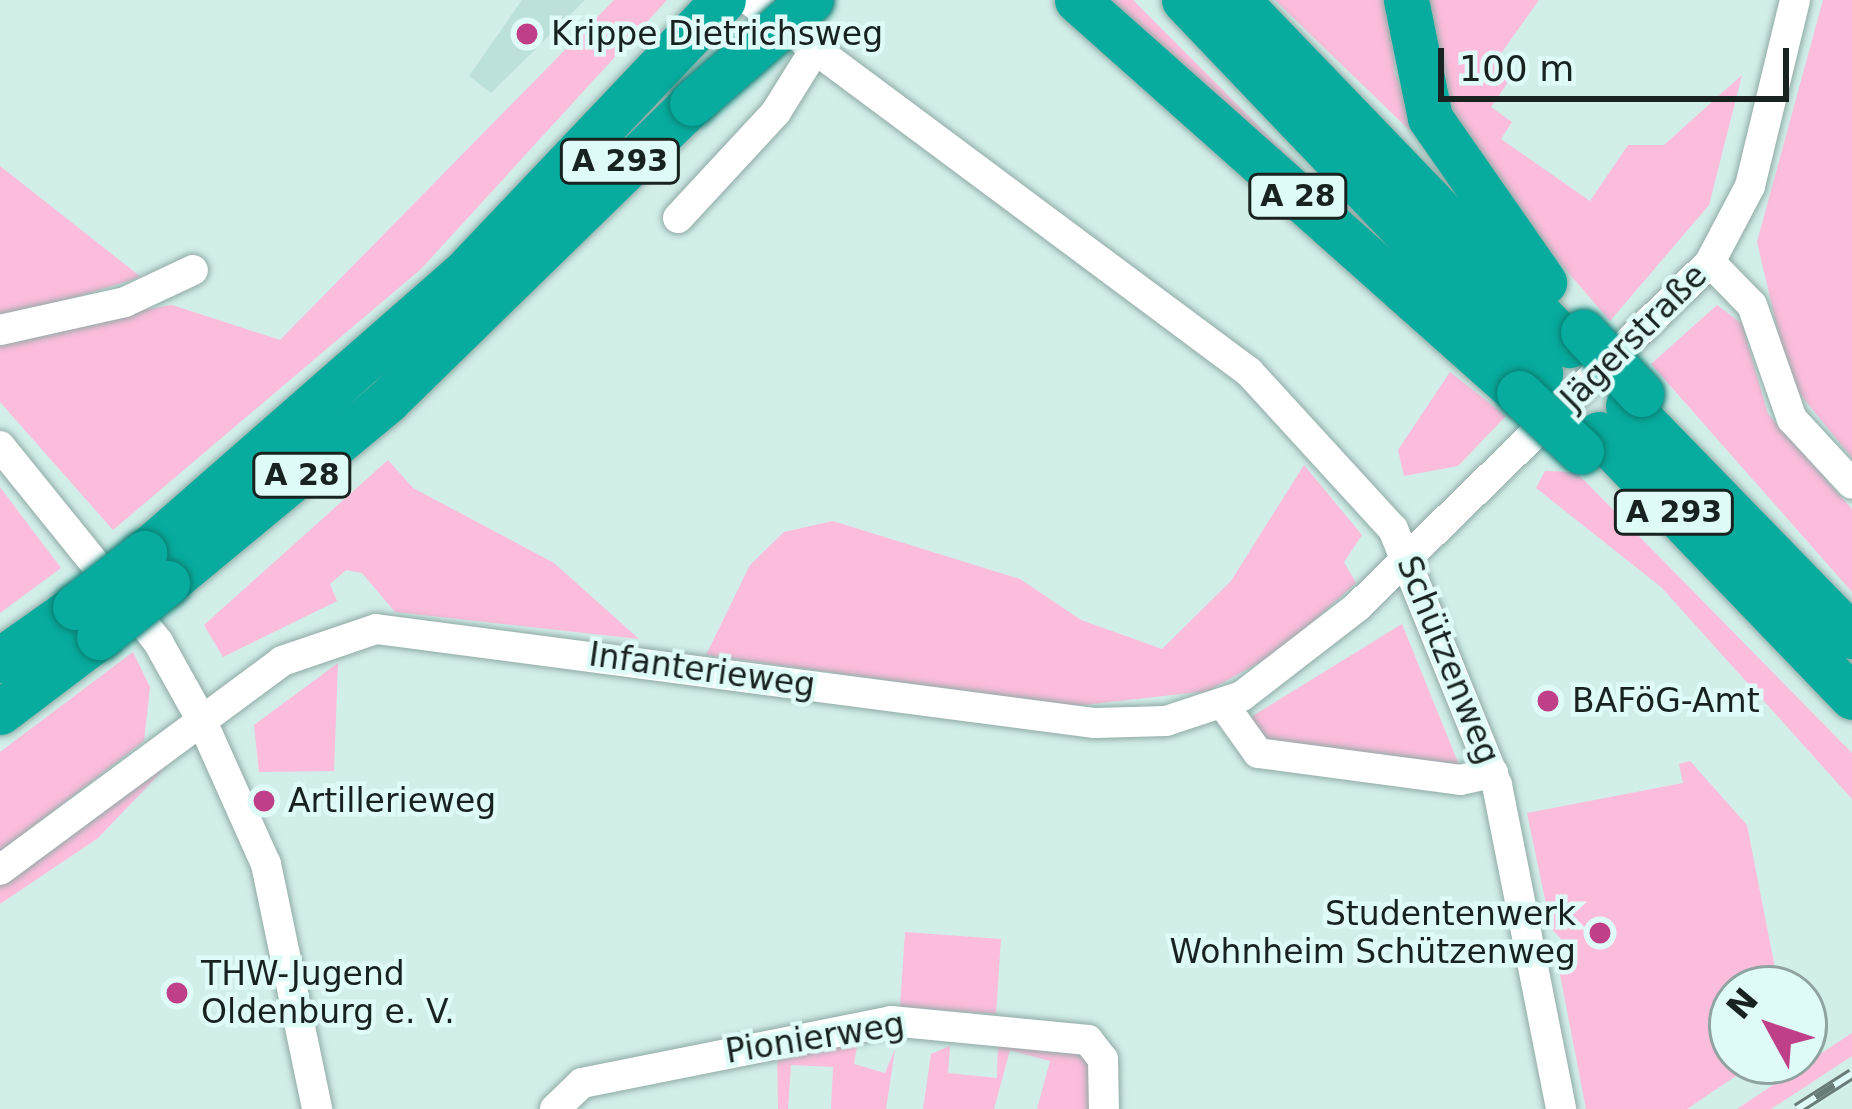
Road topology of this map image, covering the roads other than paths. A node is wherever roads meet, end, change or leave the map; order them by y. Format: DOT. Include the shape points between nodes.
graph roads {
  1 [pos="695,0"];
  2 [pos="723,0"];
  3 [pos="763,0"];
  4 [pos="810,0"];
  5 [pos="1077,0"];
  6 [pos="1184,0"];
  7 [pos="1238,0"];
  8 [pos="1406,0"];
  9 [pos="1795,0"];
  10 [pos="750,1"];
  11 [pos="814,51"];
  12 [pos="669,84"];
  13 [pos="678,218"];
  14 [pos="560,230"];
  15 [pos="1709,262"];
  16 [pos="193,270"];
  17 [pos="0,330"];
  18 [pos="1581,392"];
  19 [pos="0,446"];
  20 [pos="1852,484"];
  21 [pos="1409,554"];
  22 [pos="156,568"];
  23 [pos="87,622"];
  24 [pos="1852,637"];
  25 [pos="0,660"];
  26 [pos="1852,697"];
  27 [pos="1223,704"];
  28 [pos="0,712"];
  29 [pos="201,719"];
  30 [pos="1493,772"];
  31 [pos="0,869"];
  32 [pos="317,1109"];
  33 [pos="555,1109"];
  34 [pos="1104,1109"];
  35 [pos="1562,1109"];
  1 -- 12 [label="highway, A 28"];
  2 -- 12 [label="highway, A 28"];
  3 -- 12 [label="highway, A 293"];
  4 -- 12 [label="highway, A 28, bridge"];
  5 -- 18 [label="highway, A 28"];
  6 -- 18 [label="highway"];
  7 -- 18 [label="highway"];
  8 -- 18 [label="highway, A 28" via="1414,76 1461,178"];
  9 -- 15 [label="street, Jägerstraße" via="1750,186"];
  10 -- 11 [label="street, Schützenweg"];
  11 -- 13 [label="street" via="776,112"];
  11 -- 21 [label="street, Schützenweg" via="1249,372"];
  12 -- 14 [label="highway, A 293"];
  12 -- 22 [label="highway, A 28" via="599,133"];
  14 -- 22 [label="highway, A 28" via="388,400"];
  15 -- 18 [label="street, Jägerstraße"];
  15 -- 20 [label="street" via="1752,305 1792,419"];
  16 -- 17 [label="street" via="125,302"];
  18 -- 21 [label="street, Jägerstraße"];
  18 -- 24 [label="highway, A 28" via="1661,441"];
  18 -- 26 [label="highway, A 28" via="1692,563 1749,590"];
  19 -- 29 [label="street" via="158,641"];
  21 -- 27 [label="street, Infanterieweg" via="1291,665"];
  21 -- 30 [label="street, Schützenweg"];
  22 -- 23 [label="highway, A 28, bridge"];
  23 -- 25 [label="highway, A 28"];
  23 -- 28 [label="highway, A 28"];
  27 -- 29 [label="street, Infanterieweg" via="1166,722 1095,723 399,628 301,651"];
  27 -- 30 [label="street" via="1240,742 1376,771"];
  29 -- 31 [label="street, Infanterieweg"];
  29 -- 32 [label="street" via="266,864"];
  30 -- 35 [label="street, Schützenweg"];
  33 -- 34 [label="street, Pionierweg" via="582,1083 891,1021 1088,1040 1103,1059"];
}
